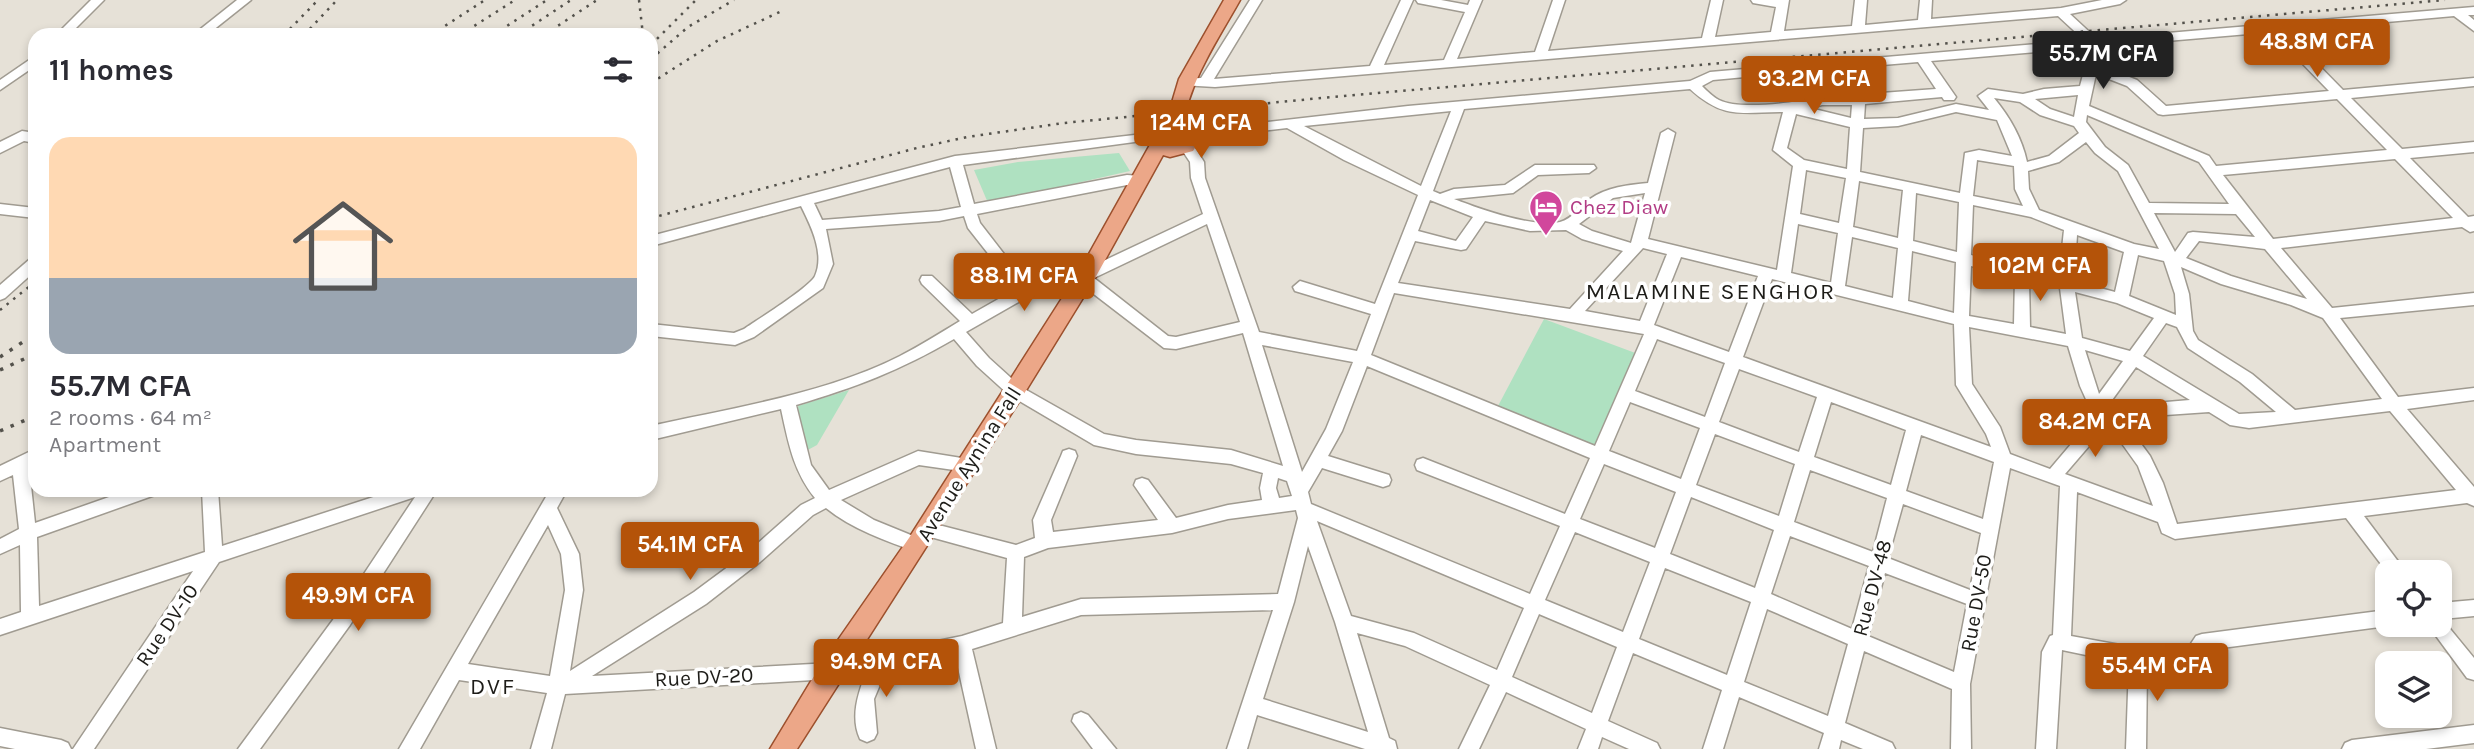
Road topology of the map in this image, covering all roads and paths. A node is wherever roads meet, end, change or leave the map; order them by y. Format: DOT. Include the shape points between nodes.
graph roads {
  1 [pos="98,0"];
  2 [pos="245,0"];
  3 [pos="1232,0"];
  4 [pos="1256,0"];
  5 [pos="1407,0"];
  6 [pos="1422,0"];
  7 [pos="1559,0"];
  8 [pos="1717,0"];
  9 [pos="1757,0"];
  10 [pos="1861,0"];
  11 [pos="1926,0"];
  12 [pos="2000,0"];
  13 [pos="2120,0"];
  14 [pos="2102,1"];
  15 [pos="1783,3"];
  16 [pos="1474,5"];
  17 [pos="2474,11"];
  18 [pos="2061,12"];
  19 [pos="2458,13"];
  20 [pos="2000,17"];
  21 [pos="1924,23"];
  22 [pos="2474,27"];
  23 [pos="69,28"];
  24 [pos="208,28"];
  25 [pos="1857,29"];
  26 [pos="2276,29"];
  27 [pos="1777,35"];
  28 [pos="1708,41"];
  29 [pos="2095,44"];
  30 [pos="2081,45"];
  31 [pos="1540,55"];
  32 [pos="1921,57"];
  33 [pos="1449,64"];
  34 [pos="28,65"];
  35 [pos="2091,67"];
  36 [pos="1804,68"];
  37 [pos="1375,70"];
  38 [pos="2474,82"];
  39 [pos="1195,83"];
  40 [pos="1693,85"];
  41 [pos="0,86"];
  42 [pos="2086,90"];
  43 [pos="1945,92"];
  44 [pos="2340,94"];
  45 [pos="2023,98"];
  46 [pos="1859,100"];
  47 [pos="1822,101"];
  48 [pos="1458,106"];
  49 [pos="1791,108"];
  50 [pos="1956,108"];
  51 [pos="2082,108"];
  52 [pos="2002,117"];
  53 [pos="1858,124"];
  54 [pos="1292,125"];
  55 [pos="2083,128"];
  56 [pos="1668,132"];
  57 [pos="28,137"];
  58 [pos="1174,142"];
  59 [pos="2474,147"];
  60 [pos="0,148"];
  61 [pos="2399,154"];
  62 [pos="955,161"];
  63 [pos="1800,164"];
  64 [pos="2021,165"];
  65 [pos="1589,168"];
  66 [pos="2215,172"];
  67 [pos="1853,175"];
  68 [pos="1143,177"];
  69 [pos="1910,187"];
  70 [pos="1654,188"];
  71 [pos="1424,193"];
  72 [pos="805,199"];
  73 [pos="1440,199"];
  74 [pos="1966,199"];
  75 [pos="2145,208"];
  76 [pos="0,209"];
  77 [pos="2240,209"];
  78 [pos="968,210"];
  79 [pos="28,212"];
  80 [pos="2033,213"];
  81 [pos="1483,214"];
  82 [pos="1211,216"];
  83 [pos="1792,217"];
  84 [pos="817,225"];
  85 [pos="1569,225"];
  86 [pos="2471,225"];
  87 [pos="2071,228"];
  88 [pos="1845,230"];
  89 [pos="1409,234"];
  90 [pos="658,239"];
  91 [pos="1906,244"];
  92 [pos="2271,244"];
  93 [pos="1637,245"];
  94 [pos="1676,250"];
  95 [pos="2132,250"];
  96 [pos="1964,258"];
  97 [pos="2174,259"];
  98 [pos="28,269"];
  99 [pos="2022,273"];
  100 [pos="1775,275"];
  101 [pos="1086,277"];
  102 [pos="927,280"];
  103 [pos="2067,284"];
  104 [pos="1300,287"];
  105 [pos="1389,287"];
  106 [pos="1837,290"];
  107 [pos="1025,291"];
  108 [pos="0,294"];
  109 [pos="2121,299"];
  110 [pos="2474,299"];
  111 [pos="1900,305"];
  112 [pos="1380,311"];
  113 [pos="1573,314"];
  114 [pos="2328,314"];
  115 [pos="2164,315"];
  116 [pos="1961,320"];
  117 [pos="971,322"];
  118 [pos="2184,324"];
  119 [pos="1649,330"];
  120 [pos="658,331"];
  121 [pos="957,332"];
  122 [pos="1251,332"];
  123 [pos="2022,333"];
  124 [pos="2076,342"];
  125 [pos="1362,358"];
  126 [pos="2133,358"];
  127 [pos="1734,361"];
  128 [pos="1015,391"];
  129 [pos="1626,394"];
  130 [pos="1826,394"];
  131 [pos="2474,394"];
  132 [pos="788,401"];
  133 [pos="2394,404"];
  134 [pos="2211,405"];
  135 [pos="2103,412"];
  136 [pos="2291,416"];
  137 [pos="1709,425"];
  138 [pos="1915,426"];
  139 [pos="658,431"];
  140 [pos="1600,455"];
  141 [pos="1069,456"];
  142 [pos="2003,458"];
  143 [pos="28,460"];
  144 [pos="1319,460"];
  145 [pos="1805,461"];
  146 [pos="968,465"];
  147 [pos="1423,465"];
  148 [pos="1272,469"];
  149 [pos="0,474"];
  150 [pos="1382,480"];
  151 [pos="2061,480"];
  152 [pos="1142,485"];
  153 [pos="1686,488"];
  154 [pos="1897,495"];
  155 [pos="129,497"];
  156 [pos="210,497"];
  157 [pos="394,497"];
  158 [pos="424,497"];
  159 [pos="555,497"];
  160 [pos="2473,497"];
  161 [pos="827,499"];
  162 [pos="1302,499"];
  163 [pos="1272,506"];
  164 [pos="549,509"];
  165 [pos="2350,511"];
  166 [pos="2164,517"];
  167 [pos="1571,522"];
  168 [pos="1172,526"];
  169 [pos="1784,526"];
  170 [pos="1989,529"];
  171 [pos="28,533"];
  172 [pos="922,537"];
  173 [pos="1042,543"];
  174 [pos="0,547"];
  175 [pos="1016,553"];
  176 [pos="214,555"];
  177 [pos="1660,558"];
  178 [pos="2388,560"];
  179 [pos="1879,562"];
  180 [pos="1761,598"];
  181 [pos="1976,600"];
  182 [pos="1285,602"];
  183 [pos="1535,604"];
  184 [pos="2474,608"];
  185 [pos="2452,610"];
  186 [pos="30,616"];
  187 [pos="2375,620"];
  188 [pos="1344,622"];
  189 [pos="0,627"];
  190 [pos="1012,628"];
  191 [pos="2446,637"];
  192 [pos="1858,642"];
  193 [pos="2062,642"];
  194 [pos="1628,643"];
  195 [pos="962,644"];
  196 [pos="2138,657"];
  197 [pos="880,661"];
  198 [pos="455,671"];
  199 [pos="831,671"];
  200 [pos="2474,672"];
  201 [pos="1502,680"];
  202 [pos="1961,684"];
  203 [pos="562,685"];
  204 [pos="1733,686"];
  205 [pos="1252,705"];
  206 [pos="1081,722"];
  207 [pos="1597,726"];
  208 [pos="1835,729"];
  209 [pos="867,733"];
  210 [pos="2474,734"];
  211 [pos="0,737"];
  212 [pos="1386,747"];
  213 [pos="61,749"];
  214 [pos="83,749"];
  215 [pos="248,749"];
  216 [pos="409,749"];
  217 [pos="541,749"];
  218 [pos="783,749"];
  219 [pos="986,749"];
  220 [pos="1106,749"];
  221 [pos="1237,749"];
  222 [pos="1469,749"];
  223 [pos="1588,749"];
  224 [pos="1650,749"];
  225 [pos="1713,749"];
  226 [pos="1829,749"];
  227 [pos="1885,749"];
  228 [pos="1961,749"];
  229 [pos="2046,749"];
  230 [pos="2136,749"];
  231 [pos="2352,749"];
  1 -- 23 [label="street"];
  2 -- 24 [label="street"];
  3 -- 39 [label="main road"];
  4 -- 39 [label="street"];
  5 -- 37 [label="street"];
  6 -- 16 [label="street"];
  7 -- 31 [label="street"];
  8 -- 28 [label="street"];
  9 -- 15 [label="street"];
  10 -- 25 [label="street"];
  11 -- 21 [label="street"];
  12 -- 20 [label="street"];
  13 -- 14 [label="street"];
  14 -- 18 [label="street"];
  15 -- 27 [label="street"];
  16 -- 33 [label="street"];
  17 -- 19 [label="street"];
  18 -- 20 [label="street"];
  18 -- 29 [label="street"];
  19 -- 22 [label="street"];
  19 -- 26 [label="street"];
  20 -- 21 [label="street"];
  21 -- 25 [label="street"];
  25 -- 27 [label="street"];
  26 -- 29 [label="street"];
  26 -- 44 [label="street"];
  27 -- 28 [label="street"];
  28 -- 31 [label="street"];
  29 -- 30 [label="street"];
  30 -- 32 [label="street"];
  30 -- 35 [label="street"];
  31 -- 33 [label="street"];
  32 -- 36 [label="street"];
  32 -- 43 [label="street"];
  33 -- 37 [label="street"];
  34 -- 41 [label="street"];
  35 -- 42 [label="street"];
  35 -- 44 [label="street" via="2132,83 2163,111"];
  36 -- 40 [label="street" via="1710,76"];
  36 -- 47 [label="street"];
  37 -- 39 [label="street"];
  38 -- 44 [label="street"];
  39 -- 58 [label="main road" via="1175,111"];
  40 -- 48 [label="street"];
  40 -- 49 [label="street" via="1727,108"];
  42 -- 45 [label="street"];
  42 -- 51 [label="street"];
  43 -- 46 [label="street"];
  43 -- 50 [label="street"];
  44 -- 61 [label="street"];
  45 -- 52 [label="street" via="1988,93 1985,96"];
  45 -- 55 [label="street"];
  46 -- 47 [label="street"];
  46 -- 53 [label="street"];
  47 -- 49 [label="street"];
  48 -- 54 [label="street"];
  48 -- 71 [label="street"];
  49 -- 53 [label="street"];
  49 -- 63 [label="street" via="1780,150"];
  50 -- 52 [label="street"];
  50 -- 53 [label="street" via="1898,122"];
  51 -- 55 [label="street"];
  51 -- 66 [label="street" via="2199,155"];
  52 -- 64 [label="street"];
  53 -- 67 [label="street"];
  54 -- 58 [label="street"];
  54 -- 71 [label="street"];
  55 -- 64 [label="street" via="2054,159"];
  55 -- 75 [label="street" via="2123,168"];
  56 -- 70 [label="street"];
  57 -- 60 [label="street"];
  58 -- 62 [label="street" via="1130,138"];
  58 -- 68 [label="main road, Avenue Aynina Fall"];
  58 -- 82 [label="street" via="1198,178"];
  59 -- 61 [label="street"];
  61 -- 66 [label="street"];
  61 -- 86 [label="street"];
  62 -- 72 [label="street"];
  62 -- 78 [label="street"];
  63 -- 67 [label="street"];
  63 -- 83 [label="street"];
  64 -- 74 [label="street" via="1970,156"];
  64 -- 80 [label="street" via="2022,190"];
  65 -- 73 [label="street" via="1535,170 1508,190"];
  66 -- 77 [label="street"];
  67 -- 69 [label="street"];
  67 -- 88 [label="street"];
  68 -- 78 [label="street"];
  68 -- 101 [label="main road, Avenue Aynina Fall"];
  69 -- 74 [label="street"];
  69 -- 91 [label="street"];
  70 -- 85 [label="street" via="1604,197"];
  70 -- 93 [label="street"];
  71 -- 73 [label="street"];
  71 -- 89 [label="street"];
  72 -- 84 [label="street"];
  72 -- 90 [label="street"];
  73 -- 81 [label="street"];
  74 -- 80 [label="street"];
  74 -- 96 [label="street"];
  75 -- 77 [label="street"];
  75 -- 97 [label="street"];
  76 -- 79 [label="street"];
  77 -- 92 [label="street"];
  78 -- 84 [label="street"];
  78 -- 107 [label="street" via="973,224"];
  80 -- 87 [label="street"];
  81 -- 85 [label="street" via="1537,228"];
  81 -- 89 [label="street" via="1461,245"];
  82 -- 101 [label="street"];
  82 -- 122 [label="street"];
  83 -- 88 [label="street"];
  83 -- 100 [label="street"];
  84 -- 120 [label="street" via="826,258 825,275 749,333 729,340"];
  85 -- 93 [label="street" via="1587,235"];
  86 -- 92 [label="street"];
  87 -- 95 [label="street"];
  87 -- 103 [label="street"];
  88 -- 91 [label="street"];
  88 -- 106 [label="street"];
  89 -- 105 [label="street"];
  91 -- 96 [label="street"];
  91 -- 111 [label="street"];
  92 -- 97 [label="street" via="2199,236"];
  92 -- 114 [label="street"];
  93 -- 94 [label="street"];
  93 -- 113 [label="street"];
  94 -- 100 [label="street"];
  94 -- 119 [label="street"];
  95 -- 97 [label="street"];
  95 -- 109 [label="street"];
  96 -- 99 [label="street"];
  96 -- 116 [label="street"];
  97 -- 114 [label="street"];
  97 -- 118 [label="street"];
  98 -- 108 [label="street"];
  99 -- 103 [label="street"];
  99 -- 123 [label="street"];
  100 -- 106 [label="street"];
  100 -- 127 [label="street"];
  101 -- 107 [label="street"];
  101 -- 122 [label="street" via="1164,342"];
  101 -- 128 [label="main road, Avenue Aynina Fall"];
  102 -- 117 [label="street"];
  103 -- 109 [label="street"];
  103 -- 124 [label="street"];
  104 -- 112 [label="street"];
  105 -- 112 [label="street"];
  105 -- 113 [label="street"];
  106 -- 111 [label="street"];
  107 -- 117 [label="street"];
  109 -- 115 [label="street"];
  110 -- 114 [label="street"];
  111 -- 116 [label="street"];
  112 -- 125 [label="street"];
  113 -- 119 [label="street"];
  114 -- 133 [label="street"];
  115 -- 118 [label="street"];
  115 -- 126 [label="street"];
  116 -- 123 [label="street"];
  116 -- 142 [label="street" via="1964,385 1994,432"];
  117 -- 121 [label="street"];
  118 -- 136 [label="street" via="2193,344 2246,378"];
  119 -- 127 [label="street"];
  119 -- 129 [label="street"];
  121 -- 128 [label="street"];
  121 -- 132 [label="street" via="855,382"];
  122 -- 125 [label="street"];
  122 -- 162 [label="street"];
  123 -- 124 [label="street"];
  124 -- 126 [label="street"];
  124 -- 135 [label="street" via="2084,377"];
  125 -- 140 [label="street"];
  125 -- 144 [label="street"];
  126 -- 134 [label="street"];
  126 -- 135 [label="street"];
  127 -- 130 [label="street"];
  127 -- 137 [label="street"];
  128 -- 146 [label="main road, Avenue Aynina Fall"];
  128 -- 148 [label="street" via="1100,440 1231,457"];
  129 -- 137 [label="street"];
  129 -- 140 [label="street"];
  130 -- 138 [label="street"];
  130 -- 145 [label="street"];
  131 -- 133 [label="street"];
  132 -- 139 [label="street"];
  132 -- 161 [label="street" via="803,467"];
  133 -- 136 [label="street"];
  133 -- 160 [label="street"];
  134 -- 135 [label="street"];
  134 -- 136 [label="street" via="2249,422"];
  135 -- 151 [label="street"];
  135 -- 166 [label="street" via="2144,461"];
  137 -- 145 [label="street"];
  137 -- 153 [label="street"];
  138 -- 142 [label="street"];
  138 -- 154 [label="street, Rue DV-48"];
  140 -- 153 [label="street"];
  140 -- 167 [label="street"];
  141 -- 173 [label="street" via="1042,520"];
  142 -- 151 [label="street"];
  142 -- 170 [label="street, Rue DV-50"];
  143 -- 149 [label="street"];
  143 -- 171 [label="street"];
  144 -- 150 [label="street"];
  144 -- 162 [label="street"];
  145 -- 154 [label="street"];
  145 -- 169 [label="street"];
  146 -- 161 [label="street" via="918,457"];
  146 -- 172 [label="main road, Avenue Aynina Fall"];
  147 -- 167 [label="street"];
  148 -- 162 [label="street"];
  148 -- 163 [label="street" via="1268,488"];
  151 -- 166 [label="street"];
  151 -- 193 [label="street"];
  152 -- 168 [label="street"];
  153 -- 169 [label="street"];
  153 -- 177 [label="street"];
  154 -- 170 [label="street"];
  154 -- 179 [label="street, Rue DV-48"];
  155 -- 171 [label="street"];
  156 -- 176 [label="street"];
  157 -- 176 [label="street"];
  158 -- 215 [label="street" via="344,619"];
  159 -- 164 [label="street"];
  160 -- 165 [label="street"];
  161 -- 172 [label="street" via="867,525"];
  161 -- 203 [label="street" via="807,510 700,598"];
  162 -- 163 [label="street"];
  162 -- 182 [label="street"];
  162 -- 183 [label="street"];
  162 -- 188 [label="street"];
  163 -- 168 [label="street"];
  164 -- 198 [label="street"];
  164 -- 203 [label="street" via="570,554 573,590"];
  165 -- 166 [label="street" via="2181,533 2168,528"];
  165 -- 178 [label="street"];
  167 -- 177 [label="street"];
  167 -- 183 [label="street"];
  168 -- 173 [label="street"];
  169 -- 179 [label="street"];
  169 -- 180 [label="street"];
  170 -- 181 [label="street, Rue DV-50"];
  171 -- 174 [label="street"];
  171 -- 186 [label="street"];
  172 -- 175 [label="street"];
  172 -- 199 [label="main road, Avenue Aynina Fall"];
  173 -- 175 [label="street"];
  175 -- 190 [label="street"];
  176 -- 186 [label="street"];
  176 -- 214 [label="street, Rue DV-10"];
  177 -- 180 [label="street"];
  177 -- 194 [label="street"];
  179 -- 181 [label="street"];
  179 -- 192 [label="street, Rue DV-48"];
  180 -- 192 [label="street"];
  180 -- 204 [label="street"];
  181 -- 202 [label="street, Rue DV-50"];
  182 -- 190 [label="street, Rue DV-20" via="1081,607"];
  182 -- 205 [label="street"];
  183 -- 194 [label="street"];
  183 -- 201 [label="street"];
  184 -- 185 [label="street"];
  186 -- 189 [label="street"];
  187 -- 196 [label="street" via="2202,642 2190,659"];
  188 -- 201 [label="street" via="1408,639"];
  188 -- 212 [label="street"];
  190 -- 195 [label="street, Rue DV-20"];
  191 -- 200 [label="street"];
  192 -- 202 [label="street"];
  192 -- 208 [label="street, Rue DV-48"];
  193 -- 196 [label="street"];
  193 -- 229 [label="street" via="2056,642 2051,652"];
  194 -- 204 [label="street"];
  194 -- 207 [label="street"];
  195 -- 197 [label="street, Rue DV-20"];
  195 -- 219 [label="street"];
  196 -- 230 [label="street"];
  197 -- 199 [label="street, Rue DV-20"];
  197 -- 209 [label="street" via="865,699"];
  198 -- 203 [label="street, Rue DV-20"];
  198 -- 216 [label="street"];
  199 -- 203 [label="street, Rue DV-20"];
  199 -- 218 [label="main road, Avenue Aynina Fall"];
  201 -- 207 [label="street"];
  201 -- 222 [label="street"];
  202 -- 228 [label="street, Rue DV-50"];
  203 -- 217 [label="street"];
  204 -- 208 [label="street"];
  204 -- 225 [label="street"];
  205 -- 212 [label="street"];
  205 -- 221 [label="street"];
  206 -- 220 [label="street"];
  207 -- 223 [label="street"];
  207 -- 224 [label="street"];
  208 -- 226 [label="street, Rue DV-48"];
  208 -- 227 [label="street"];
  210 -- 231 [label="street"];
  211 -- 213 [label="street"];
}
